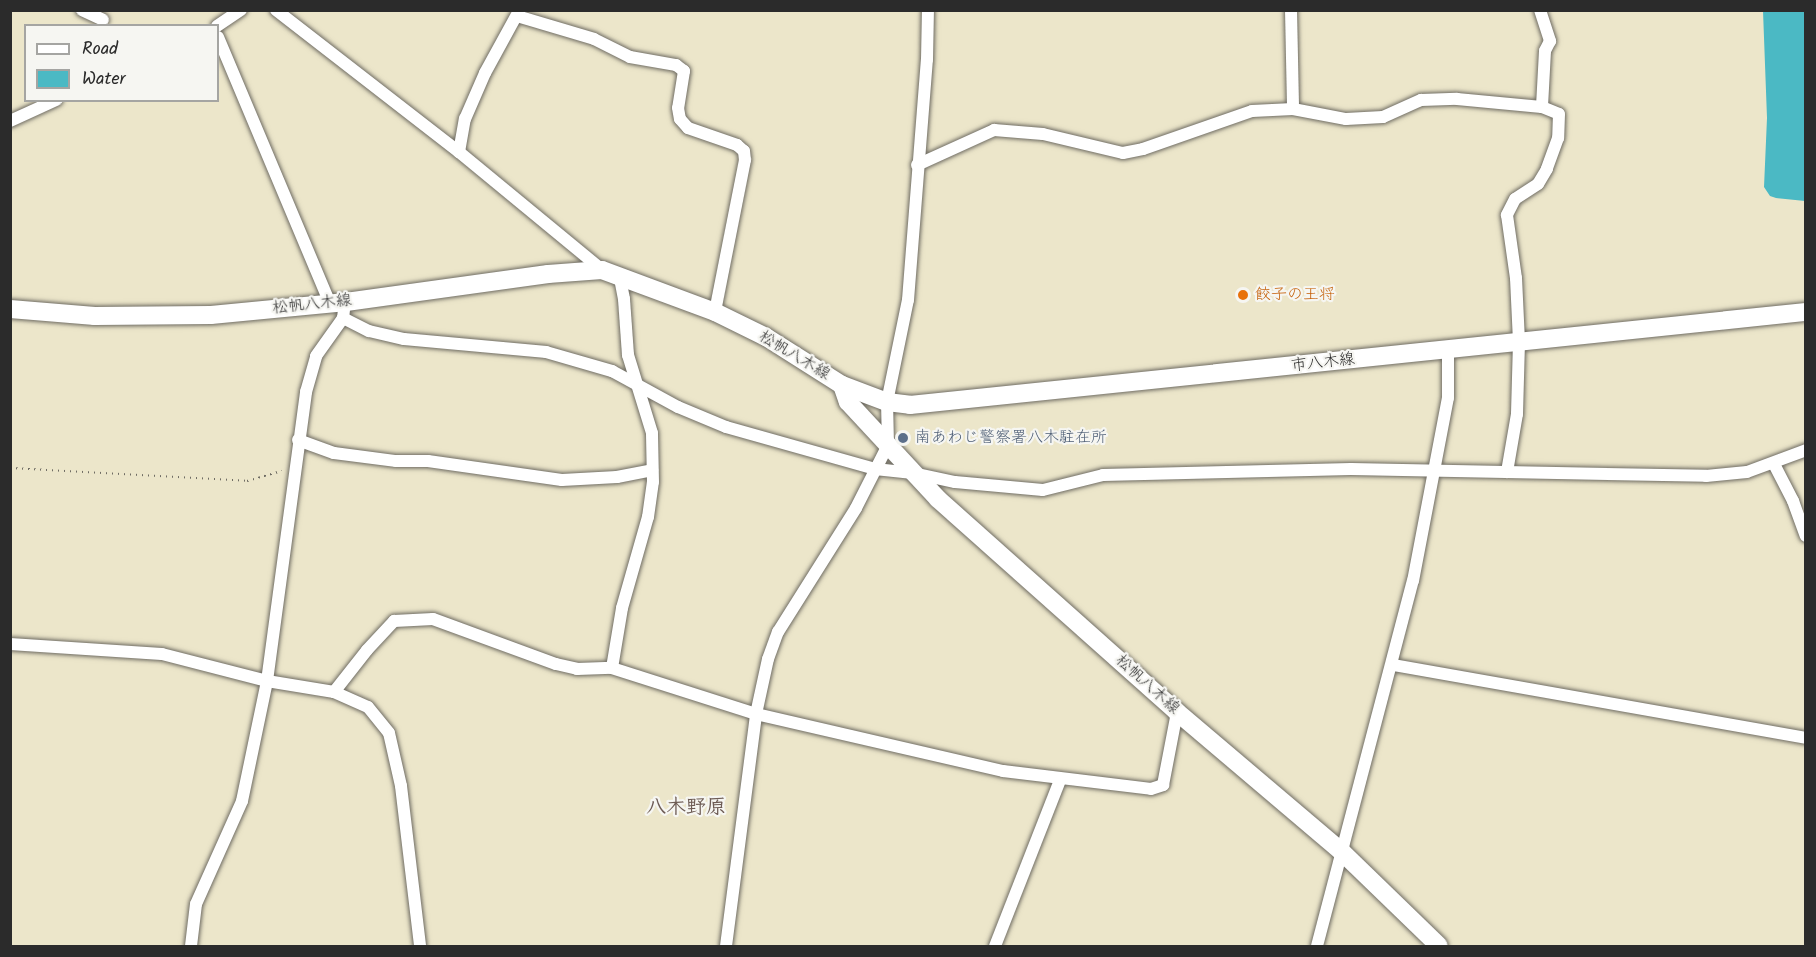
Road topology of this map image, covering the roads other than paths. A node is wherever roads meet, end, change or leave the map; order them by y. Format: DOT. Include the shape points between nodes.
graph roads {
  1 [pos="82,10"];
  2 [pos="241,10"];
  3 [pos="276,10"];
  4 [pos="928,10"];
  5 [pos="1291,10"];
  6 [pos="1540,10"];
  7 [pos="518,13"];
  8 [pos="104,19"];
  9 [pos="219,25"];
  10 [pos="219,39"];
  11 [pos="52,102"];
  12 [pos="1542,107"];
  13 [pos="1293,109"];
  14 [pos="10,121"];
  15 [pos="459,152"];
  16 [pos="917,165"];
  17 [pos="610,272"];
  18 [pos="340,308"];
  19 [pos="10,309"];
  20 [pos="715,312"];
  21 [pos="1806,312"];
  22 [pos="1519,342"];
  23 [pos="1448,350"];
  24 [pos="842,385"];
  25 [pos="639,386"];
  26 [pos="887,402"];
  27 [pos="298,440"];
  28 [pos="888,445"];
  29 [pos="1806,450"];
  30 [pos="1791,456"];
  31 [pos="1806,459"];
  32 [pos="1774,464"];
  33 [pos="875,469"];
  34 [pos="652,470"];
  35 [pos="1435,471"];
  36 [pos="1507,472"];
  37 [pos="913,473"];
  38 [pos="1806,536"];
  39 [pos="10,644"];
  40 [pos="1393,664"];
  41 [pos="612,668"];
  42 [pos="267,681"];
  43 [pos="334,692"];
  44 [pos="1177,712"];
  45 [pos="756,714"];
  46 [pos="1806,738"];
  47 [pos="1060,780"];
  48 [pos="1341,851"];
  49 [pos="191,946"];
  50 [pos="420,946"];
  51 [pos="726,946"];
  52 [pos="995,946"];
  53 [pos="1317,946"];
  54 [pos="1439,946"];
  1 -- 8 [label="street"];
  2 -- 9 [label="street"];
  3 -- 15 [label="street"];
  4 -- 16 [label="street"];
  5 -- 13 [label="street"];
  6 -- 12 [label="street" via="1550,41 1545,51"];
  7 -- 15 [label="street" via="465,119"];
  7 -- 20 [label="street" via="594,39 630,57 676,65 684,71 680,119 688,128 744,151"];
  10 -- 18 [label="street"];
  11 -- 14 [label="street"];
  12 -- 13 [label="street" via="1457,99 1421,100 1383,117 1346,119"];
  12 -- 22 [label="street" via="1559,114 1558,138 1538,184 1515,199 1507,215 1516,278"];
  13 -- 16 [label="street" via="1252,111 1123,153 1042,134 994,130"];
  15 -- 17 [label="street"];
  16 -- 26 [label="street" via="908,300"];
  17 -- 18 [label="main road, 松帆八木線" via="548,274"];
  17 -- 20 [label="main road, 松帆八木線"];
  17 -- 25 [label="street" via="624,299 628,355"];
  18 -- 19 [label="main road, 松帆八木線" via="161,317"];
  18 -- 25 [label="street" via="369,331 404,339 546,352 612,371"];
  18 -- 27 [label="street" via="316,356"];
  20 -- 24 [label="main road, 松帆八木線"];
  21 -- 22 [label="main road, 市八木線"];
  22 -- 23 [label="main road, 市八木線"];
  22 -- 36 [label="street" via="1516,414"];
  23 -- 26 [label="main road, 市八木線" via="976,400 910,405"];
  23 -- 35 [label="street" via="1448,398"];
  24 -- 26 [label="main road, 市八木線"];
  24 -- 28 [label="main road, 松帆八木線" via="848,402"];
  25 -- 33 [label="street" via="726,427"];
  25 -- 34 [label="street" via="652,433"];
  26 -- 28 [label="street"];
  27 -- 34 [label="street" via="334,453 428,461 562,480 617,477"];
  27 -- 42 [label="street"];
  28 -- 33 [label="street"];
  28 -- 37 [label="main road, 松帆八木線"];
  29 -- 30 [label="street"];
  30 -- 31 [label="street"];
  30 -- 32 [label="street"];
  32 -- 36 [label="street" via="1747,472 1706,476"];
  32 -- 38 [label="street"];
  33 -- 37 [label="street"];
  33 -- 45 [label="street" via="856,508 778,632"];
  34 -- 41 [label="street" via="648,517 622,608"];
  35 -- 36 [label="street"];
  35 -- 37 [label="street" via="1351,469 1103,475 1043,490 955,482"];
  35 -- 40 [label="street"];
  37 -- 44 [label="main road, 松帆八木線"];
  39 -- 42 [label="street" via="162,654"];
  40 -- 46 [label="street"];
  40 -- 48 [label="street"];
  41 -- 43 [label="street" via="578,669 556,664 433,619 394,621"];
  41 -- 45 [label="street"];
  42 -- 43 [label="street"];
  42 -- 49 [label="street" via="242,801 196,904"];
  43 -- 50 [label="street" via="368,707 389,732 401,786"];
  44 -- 47 [label="street" via="1163,785 1151,789"];
  44 -- 48 [label="main road, 松帆八木線"];
  45 -- 47 [label="street" via="1003,771"];
  45 -- 51 [label="street"];
  47 -- 52 [label="street"];
  48 -- 53 [label="street"];
  48 -- 54 [label="main road, 松帆八木線"];
}
